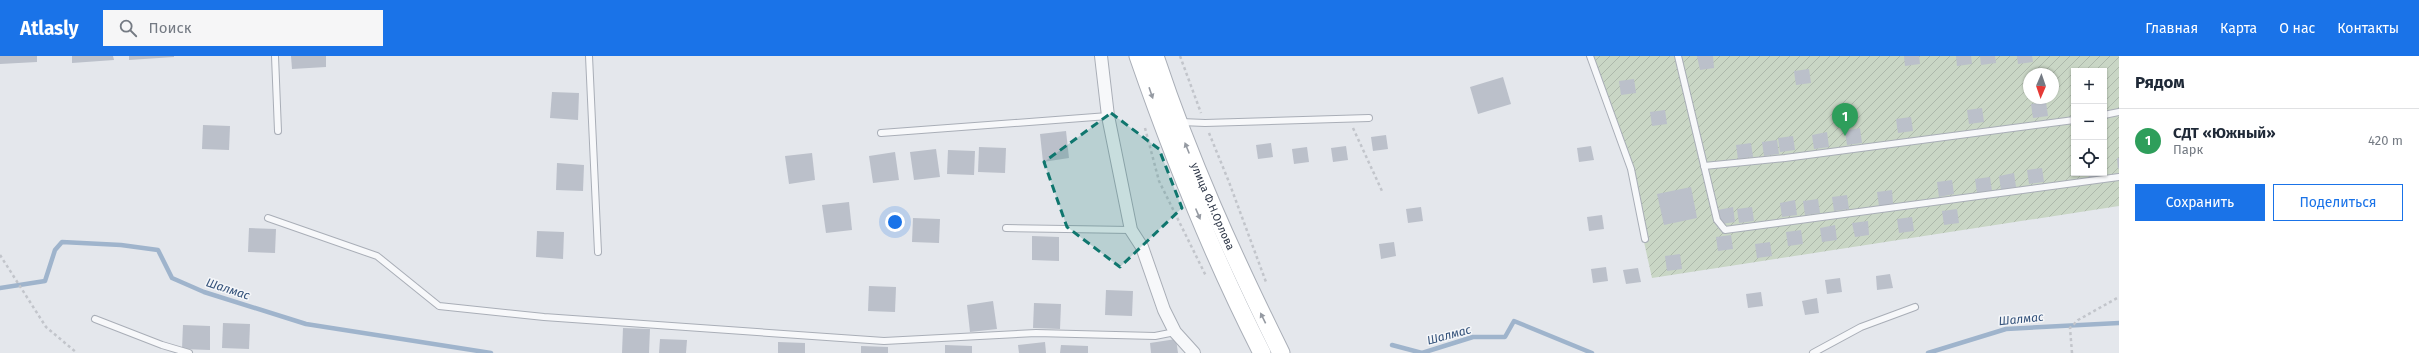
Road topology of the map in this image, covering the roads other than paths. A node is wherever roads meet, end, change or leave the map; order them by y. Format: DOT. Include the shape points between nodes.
graph roads {
  1 [pos="275,56"];
  2 [pos="589,56"];
  3 [pos="1101,56"];
  4 [pos="1138,56"];
  5 [pos="1155,56"];
  6 [pos="1590,56"];
  7 [pos="1678,56"];
  8 [pos="2119,112"];
  9 [pos="2107,114"];
  10 [pos="1108,116"];
  11 [pos="1369,118"];
  12 [pos="2071,120"];
  13 [pos="1176,122"];
  14 [pos="278,131"];
  15 [pos="881,133"];
  16 [pos="1704,166"];
  17 [pos="2119,177"];
  18 [pos="268,218"];
  19 [pos="1006,228"];
  20 [pos="1131,230"];
  21 [pos="1645,240"];
  22 [pos="598,252"];
  23 [pos="1915,306"];
  24 [pos="95,319"];
  25 [pos="1175,332"];
  26 [pos="189,353"];
  27 [pos="1194,353"];
  28 [pos="1262,353"];
  29 [pos="1281,353"];
  30 [pos="1813,353"];
  1 -- 14 [label="lane"];
  2 -- 22 [label="lane"];
  3 -- 10 [label="street"];
  4 -- 28 [label="street, улица Ф.Н.Орлова, one-way" via="1196,212"];
  5 -- 13 [label="street, улица Ф.Н.Орлова"];
  6 -- 21 [label="lane" via="1631,169"];
  7 -- 16 [label="lane"];
  8 -- 9 [label="lane"];
  10 -- 15 [label="lane"];
  10 -- 20 [label="street"];
  11 -- 13 [label="lane" via="1205,124"];
  12 -- 16 [label="lane" via="1785,158"];
  29 -- 13 [label="street, улица Ф.Н.Орлова, one-way" via="1210,203"];
  16 -- 17 [label="lane" via="1717,220 1725,230"];
  18 -- 25 [label="lane" via="377,256 439,306 544,317 884,340 1036,333 1155,336"];
  19 -- 20 [label="lane"];
  20 -- 25 [label="street" via="1142,247 1164,310"];
  23 -- 30 [label="lane" via="1861,327"];
  24 -- 26 [label="lane"];
  25 -- 27 [label="street"];
}
